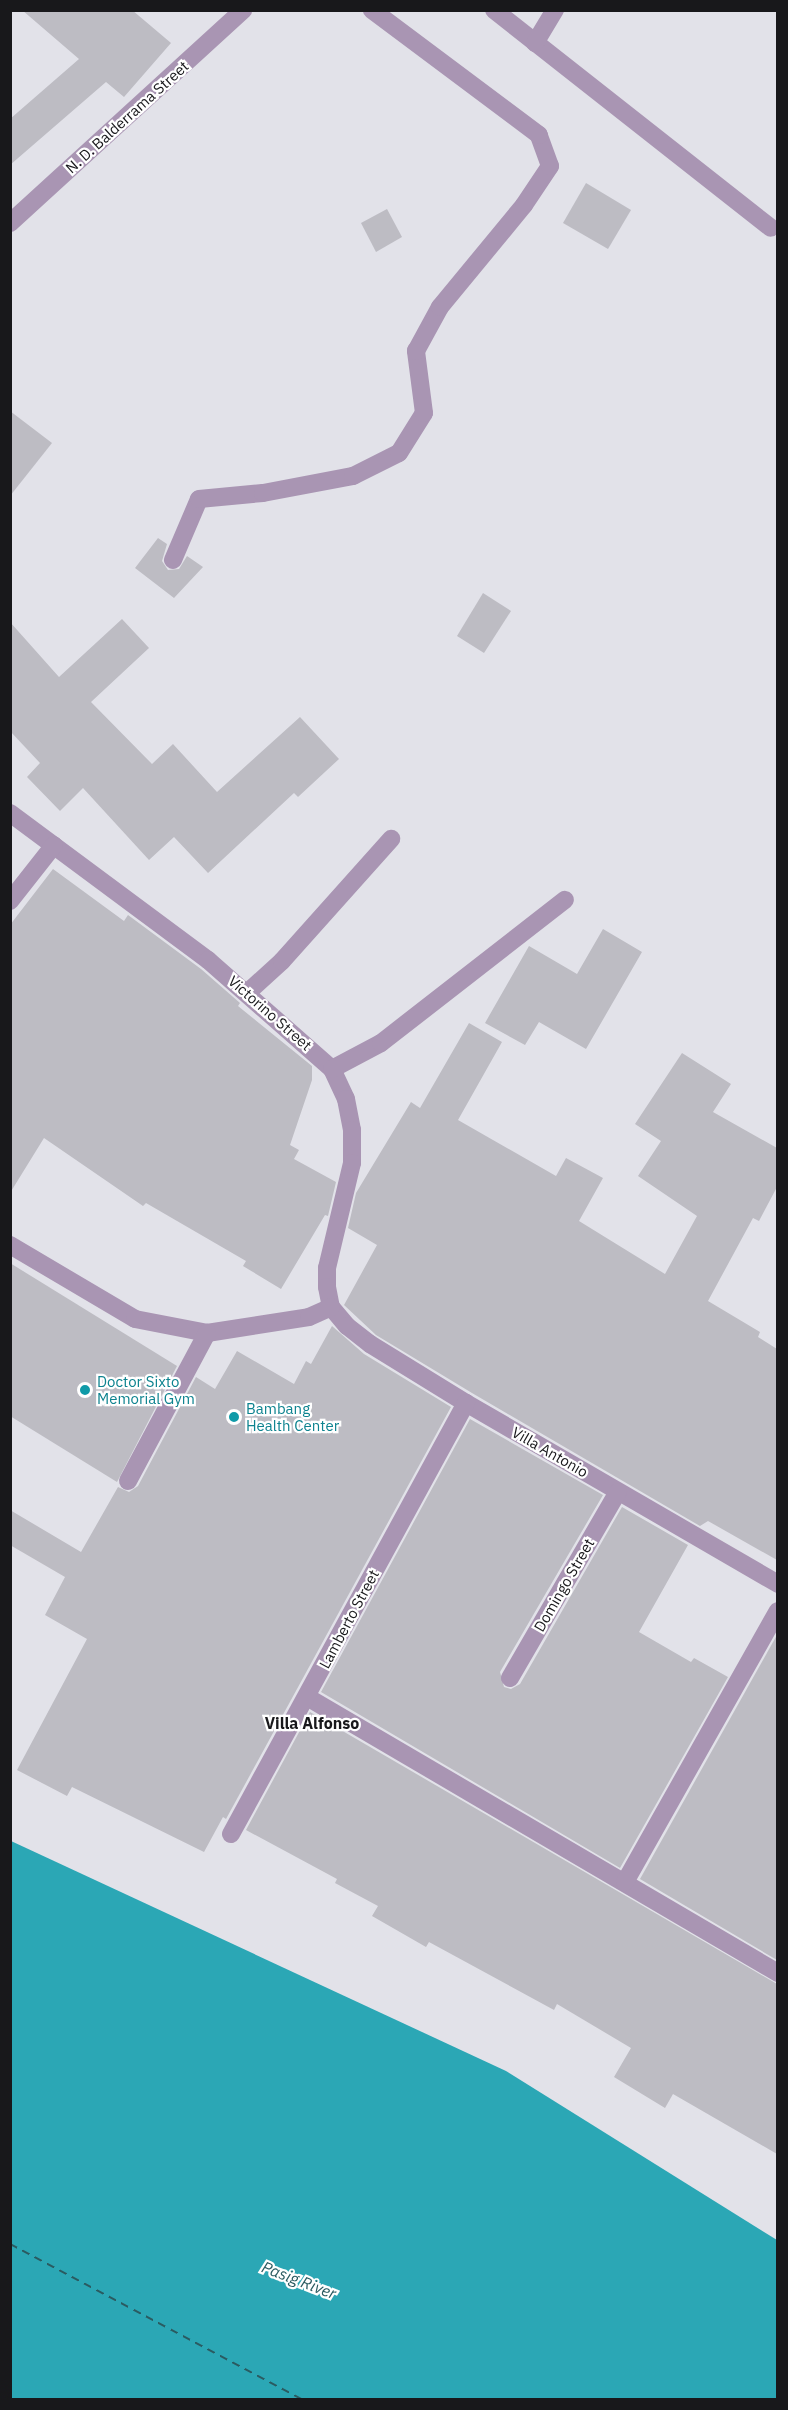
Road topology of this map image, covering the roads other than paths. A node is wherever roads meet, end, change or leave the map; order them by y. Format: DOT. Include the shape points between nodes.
graph roads {
  1 [pos="243,10"];
  2 [pos="372,10"];
  3 [pos="494,10"];
  4 [pos="555,10"];
  5 [pos="535,43"];
  6 [pos="10,223"];
  7 [pos="771,228"];
  8 [pos="173,560"];
  9 [pos="10,813"];
  10 [pos="391,839"];
  11 [pos="54,845"];
  12 [pos="565,900"];
  13 [pos="10,902"];
  14 [pos="247,993"];
  15 [pos="332,1070"];
  16 [pos="10,1245"];
  17 [pos="331,1307"];
  18 [pos="207,1333"];
  19 [pos="466,1403"];
  20 [pos="128,1481"];
  21 [pos="618,1492"];
  22 [pos="777,1584"];
  23 [pos="777,1611"];
  24 [pos="510,1678"];
  25 [pos="307,1697"];
  26 [pos="231,1834"];
  27 [pos="625,1882"];
  28 [pos="777,1973"];
  1 -- 6 [label="street, N. D. Balderrama Street"];
  2 -- 8 [label="street" via="539,135 550,166 524,205 440,307 416,351 424,413 399,453 353,476 263,494 199,499"];
  3 -- 5 [label="street"];
  4 -- 5 [label="street"];
  5 -- 7 [label="street"];
  9 -- 11 [label="street, Victorino Street"];
  10 -- 14 [label="street" via="282,961"];
  11 -- 13 [label="street"];
  11 -- 14 [label="street, Victorino Street"];
  12 -- 15 [label="street" via="381,1043"];
  14 -- 15 [label="street, Victorino Street"];
  15 -- 17 [label="street, Victorino Street" via="346,1100 352,1131 352,1163 327,1268"];
  16 -- 18 [label="street" via="135,1319"];
  17 -- 18 [label="street" via="309,1317"];
  17 -- 19 [label="street, Villa Antonio" via="370,1344"];
  18 -- 20 [label="street"];
  19 -- 21 [label="street, Villa Antonio"];
  19 -- 25 [label="street, Lamberto Street"];
  21 -- 22 [label="street, Villa Antonio"];
  21 -- 24 [label="street, Domingo Street"];
  23 -- 27 [label="street"];
  25 -- 26 [label="street, Lamberto Street"];
  25 -- 27 [label="street"];
  27 -- 28 [label="street"];
}
